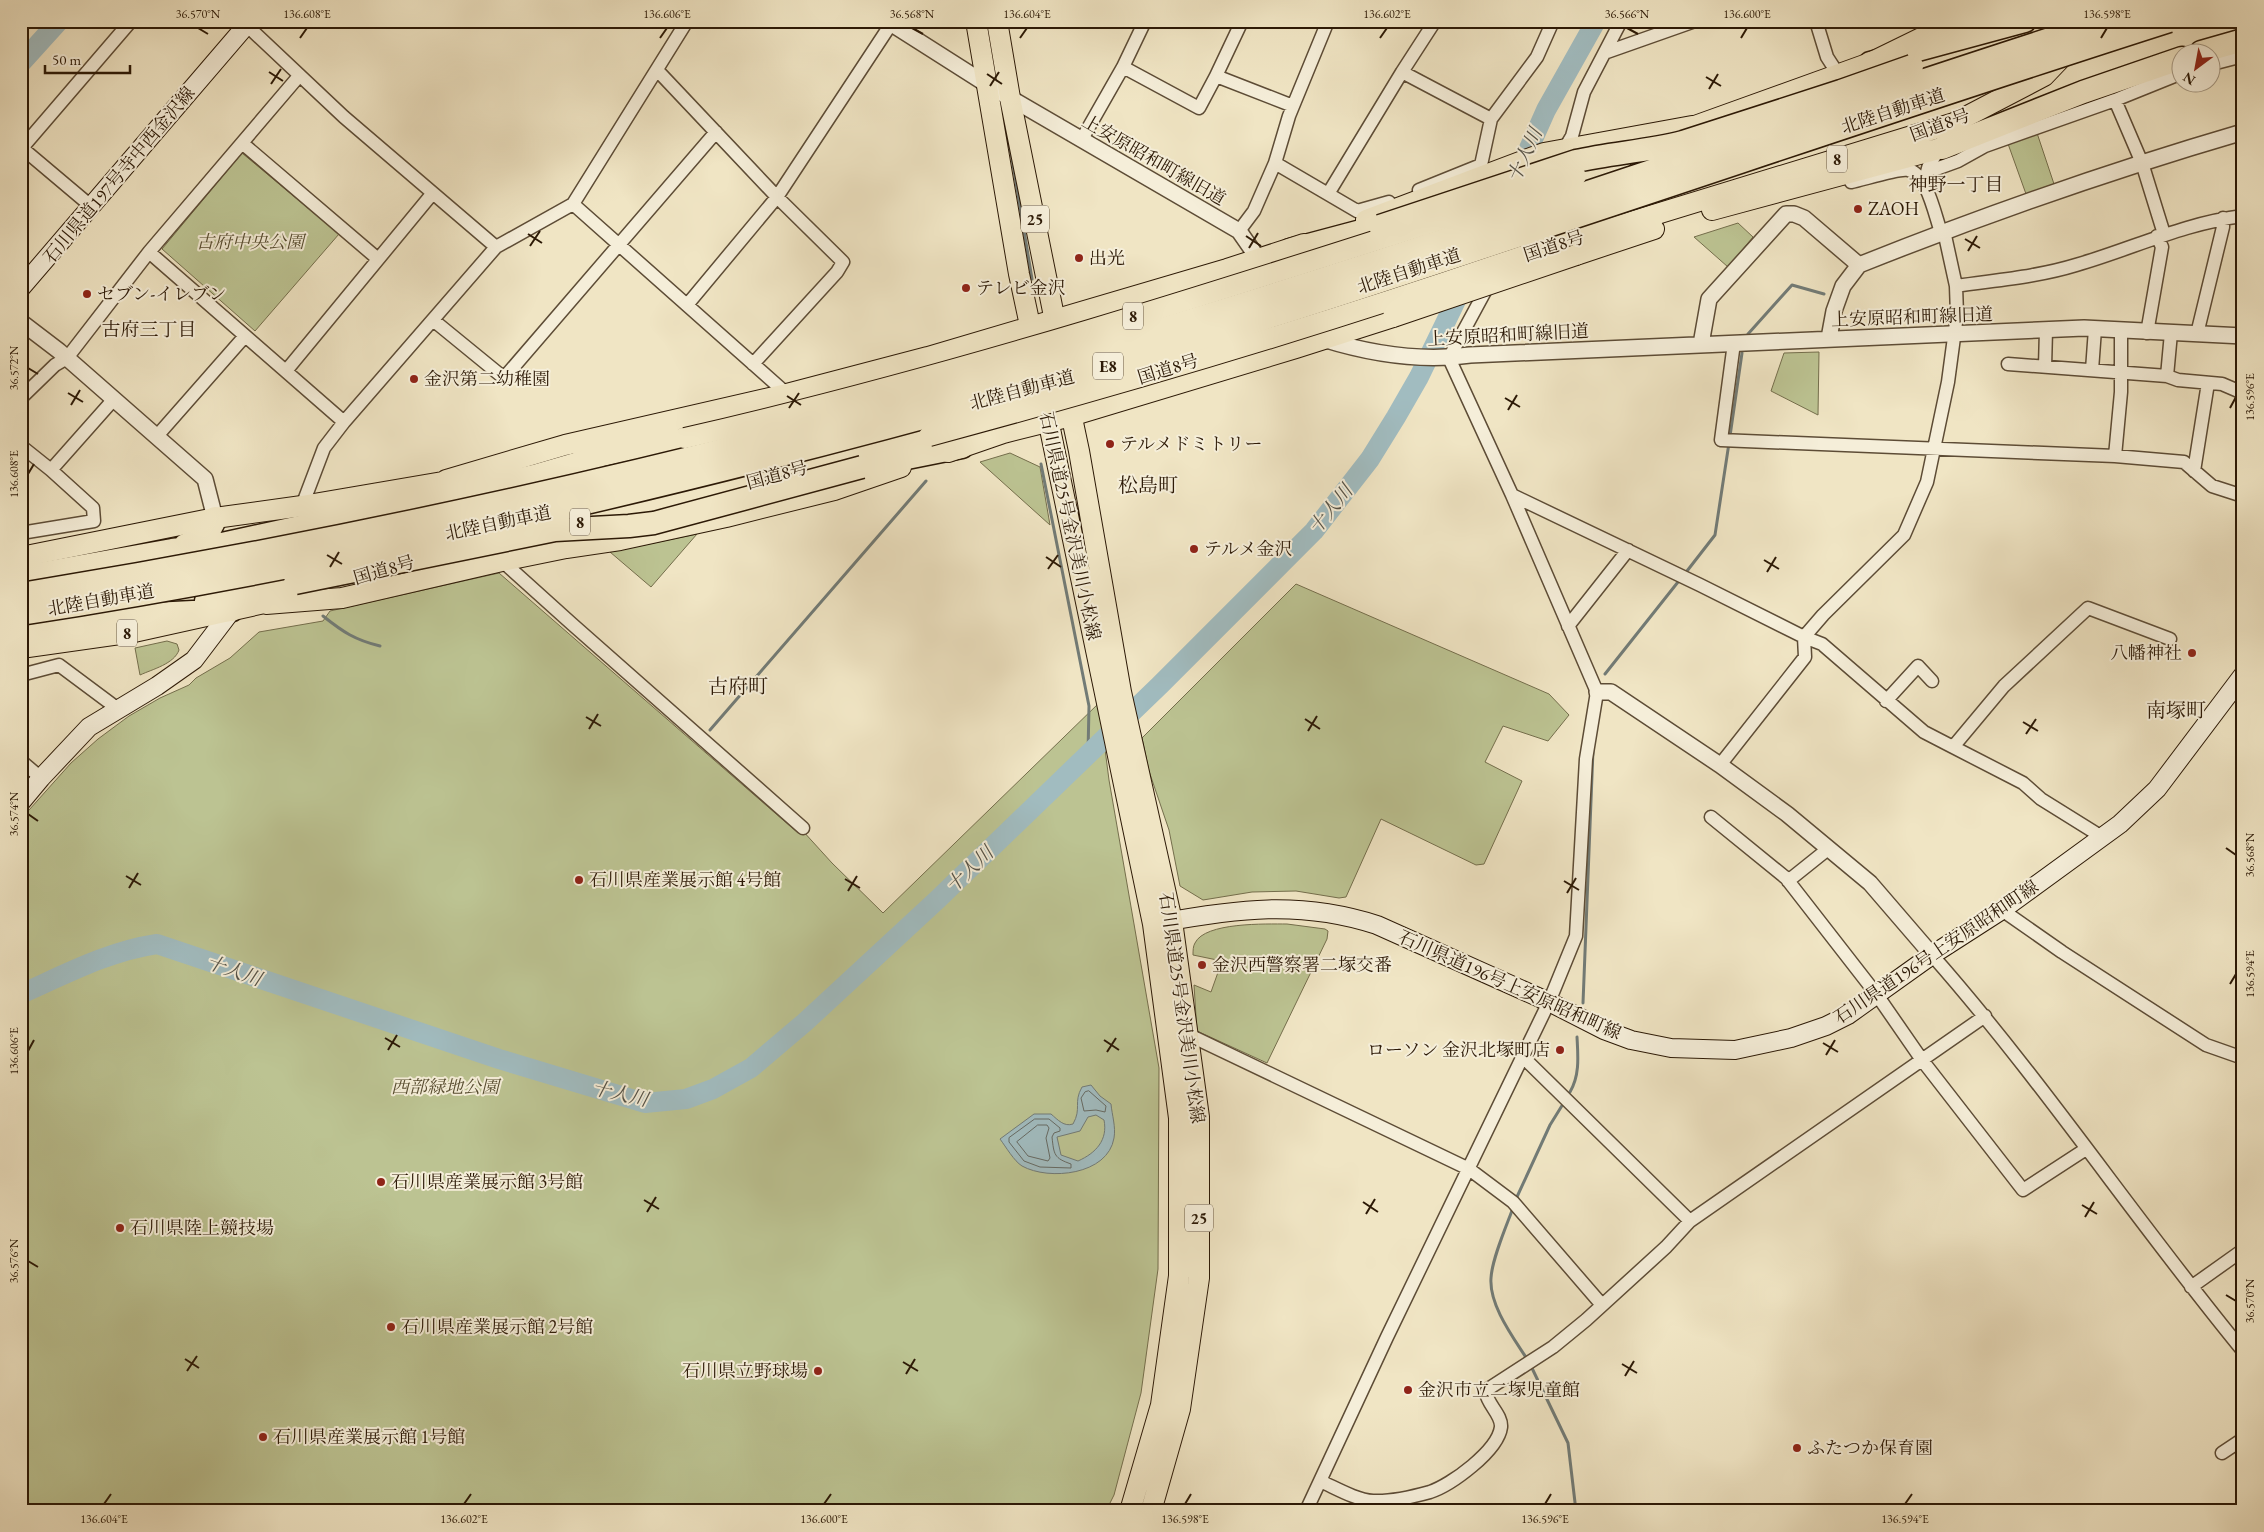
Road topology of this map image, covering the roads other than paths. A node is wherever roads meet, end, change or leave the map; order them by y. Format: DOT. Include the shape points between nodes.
graph roads {
  1 [pos="131,21"];
  2 [pos="687,21"];
  3 [pos="976,21"];
  4 [pos="997,21"];
  5 [pos="1145,21"];
  6 [pos="1242,21"];
  7 [pos="1328,21"];
  8 [pos="1435,21"];
  9 [pos="1553,21"];
  10 [pos="1621,21"];
  11 [pos="1695,21"];
  12 [pos="1816,21"];
  13 [pos="1956,21"];
  14 [pos="2025,21"];
  15 [pos="2032,21"];
  16 [pos="2097,21"];
  17 [pos="2106,21"];
  18 [pos="2170,21"];
  19 [pos="246,23"];
  20 [pos="889,23"];
  21 [pos="2243,40"];
  22 [pos="2222,46"];
  23 [pos="1607,52"];
  24 [pos="2243,56"];
  25 [pos="2172,61"];
  26 [pos="2222,61"];
  27 [pos="1870,63"];
  28 [pos="1123,67"];
  29 [pos="657,70"];
  30 [pos="1402,72"];
  31 [pos="1838,74"];
  32 [pos="299,76"];
  33 [pos="1216,76"];
  34 [pos="2172,77"];
  35 [pos="986,84"];
  36 [pos="1010,98"];
  37 [pos="2115,100"];
  38 [pos="1293,106"];
  39 [pos="1491,119"];
  40 [pos="1954,123"];
  41 [pos="1692,126"];
  42 [pos="716,132"];
  43 [pos="2243,132"];
  44 [pos="1082,139"];
  45 [pos="242,143"];
  46 [pos="22,148"];
  47 [pos="1942,148"];
  48 [pos="1564,150"];
  49 [pos="1275,163"];
  50 [pos="2142,163"];
  51 [pos="1936,169"];
  52 [pos="1482,170"];
  53 [pos="1819,180"];
  54 [pos="432,194"];
  55 [pos="1328,194"];
  56 [pos="777,197"];
  57 [pos="1745,202"];
  58 [pos="573,204"];
  59 [pos="92,207"];
  60 [pos="2243,216"];
  61 [pos="2223,218"];
  62 [pos="1240,231"];
  63 [pos="1944,232"];
  64 [pos="2161,235"];
  65 [pos="618,245"];
  66 [pos="496,247"];
  67 [pos="1290,250"];
  68 [pos="149,252"];
  69 [pos="378,259"];
  70 [pos="1258,260"];
  71 [pos="1859,265"];
  72 [pos="1956,286"];
  73 [pos="23,289"];
  74 [pos="686,305"];
  75 [pos="432,320"];
  76 [pos="1055,320"];
  77 [pos="21,322"];
  78 [pos="1031,327"];
  79 [pos="2095,329"];
  80 [pos="2046,330"];
  81 [pos="2121,331"];
  82 [pos="2147,332"];
  83 [pos="2171,333"];
  84 [pos="1956,334"];
  85 [pos="2197,334"];
  86 [pos="245,336"];
  87 [pos="2243,336"];
  88 [pos="1829,338"];
  89 [pos="1323,339"];
  90 [pos="1734,343"];
  91 [pos="1701,344"];
  92 [pos="67,358"];
  93 [pos="1449,358"];
  94 [pos="753,364"];
  95 [pos="2008,364"];
  96 [pos="2045,367"];
  97 [pos="2092,370"];
  98 [pos="286,371"];
  99 [pos="2120,372"];
  100 [pos="2167,376"];
  101 [pos="2208,383"];
  102 [pos="787,394"];
  103 [pos="2243,394"];
  104 [pos="21,398"];
  105 [pos="114,398"];
  106 [pos="1071,416"];
  107 [pos="344,422"];
  108 [pos="1048,422"];
  109 [pos="157,436"];
  110 [pos="21,446"];
  111 [pos="962,447"];
  112 [pos="1934,448"];
  113 [pos="2115,456"];
  114 [pos="596,458"];
  115 [pos="51,470"];
  116 [pos="2194,471"];
  117 [pos="446,480"];
  118 [pos="1512,495"];
  119 [pos="2243,496"];
  120 [pos="302,506"];
  121 [pos="215,518"];
  122 [pos="21,532"];
  123 [pos="172,550"];
  124 [pos="1628,550"];
  125 [pos="21,558"];
  126 [pos="502,560"];
  127 [pos="21,577"];
  128 [pos="21,594"];
  129 [pos="266,604"];
  130 [pos="232,610"];
  131 [pos="21,614"];
  132 [pos="134,615"];
  133 [pos="1568,626"];
  134 [pos="21,631"];
  135 [pos="1804,637"];
  136 [pos="2170,639"];
  137 [pos="21,648"];
  138 [pos="21,675"];
  139 [pos="2243,675"];
  140 [pos="1932,681"];
  141 [pos="1596,692"];
  142 [pos="1115,698"];
  143 [pos="1886,701"];
  144 [pos="118,709"];
  145 [pos="1953,747"];
  146 [pos="21,761"];
  147 [pos="1720,765"];
  148 [pos="41,778"];
  149 [pos="21,802"];
  150 [pos="1711,817"];
  151 [pos="802,828"];
  152 [pos="2102,838"];
  153 [pos="1828,849"];
  154 [pos="1788,881"];
  155 [pos="2002,910"];
  156 [pos="1163,922"];
  157 [pos="1932,955"];
  158 [pos="1877,995"];
  159 [pos="1549,1002"];
  160 [pos="1985,1016"];
  161 [pos="1189,1035"];
  162 [pos="1523,1057"];
  163 [pos="2243,1058"];
  164 [pos="1922,1060"];
  165 [pos="2086,1149"];
  166 [pos="1469,1169"];
  167 [pos="1690,1222"];
  168 [pos="2243,1250"];
  169 [pos="2190,1288"];
  170 [pos="1602,1305"];
  171 [pos="2238,1336"];
  172 [pos="2243,1351"];
  173 [pos="2243,1439"];
  174 [pos="2222,1453"];
  175 [pos="1320,1481"];
  176 [pos="1130,1511"];
  177 [pos="1151,1511"];
  178 [pos="1306,1511"];
  1 -- 46 [label="street"];
  2 -- 29 [label="street"];
  3 -- 35 [label="main road, 石川県道25号金沢美川小松線 / 25"];
  4 -- 36 [label="main road, 石川県道25号金沢美川小松線 / 25"];
  5 -- 28 [label="street"];
  6 -- 33 [label="street"];
  7 -- 38 [label="street"];
  8 -- 30 [label="street"];
  9 -- 39 [label="street" via="1537,57"];
  10 -- 23 [label="street"];
  11 -- 23 [label="street"];
  12 -- 31 [label="street" via="1827,57"];
  13 -- 27 [label="main road, 8"];
  14 -- 27 [label="highway"];
  15 -- 67 [label="highway, bridge" via="1841,91 1683,142 1576,160 1380,226"];
  16 -- 40 [label="main road, 国道8号 / 8" via="2044,76"];
  17 -- 128 [label="highway, 北陸自動車道 / E8, bridge" via="1238,306 939,393 681,461 543,493 265,551"];
  18 -- 131 [label="highway, 北陸自動車道 / E8, bridge" via="1369,285 1057,381 832,442 551,512 270,570"];
  19 -- 32 [label="street"];
  19 -- 59 [label="main road, 石川県道197号寺中西金沢線"];
  20 -- 35 [label="street, 上安原昭和町線旧道"];
  20 -- 56 [label="street"];
  21 -- 22 [label="highway"];
  23 -- 48 [label="street" via="1584,92 1572,136"];
  24 -- 26 [label="street"];
  25 -- 47 [label="highway" via="2099,86"];
  27 -- 31 [label="main road, 8"];
  28 -- 33 [label="street" via="1199,108"];
  28 -- 44 [label="street"];
  29 -- 42 [label="street"];
  29 -- 58 [label="street"];
  30 -- 39 [label="street"];
  30 -- 55 [label="street"];
  31 -- 41 [label="main road, 8"];
  32 -- 45 [label="street"];
  32 -- 54 [label="street"];
  33 -- 38 [label="street"];
  34 -- 37 [label="street"];
  35 -- 36 [label="street, 上安原昭和町線旧道"];
  35 -- 78 [label="main road, 石川県道25号金沢美川小松線 / 25"];
  36 -- 44 [label="street, 上安原昭和町線旧道"];
  36 -- 76 [label="main road, 石川県道25号金沢美川小松線 / 25"];
  37 -- 50 [label="street"];
  37 -- 51 [label="street" via="1985,146"];
  38 -- 49 [label="street"];
  39 -- 52 [label="street"];
  40 -- 53 [label="main road" via="1936,134"];
  40 -- 129 [label="main road, 国道8号 / 8, bridge" via="1103,388 618,515 544,527 422,558"];
  41 -- 48 [label="main road, 8"];
  41 -- 114 [label="main road, 8, bridge" via="1622,159 1576,176 1249,281 1021,350 798,411"];
  42 -- 56 [label="street"];
  42 -- 65 [label="street"];
  43 -- 50 [label="street"];
  44 -- 62 [label="street, 上安原昭和町線旧道"];
  45 -- 68 [label="street"];
  45 -- 69 [label="street"];
  46 -- 59 [label="street"];
  47 -- 53 [label="main road"];
  47 -- 63 [label="street" via="1926,171"];
  48 -- 52 [label="main road, 8"];
  48 -- 93 [label="street"];
  49 -- 55 [label="street"];
  49 -- 62 [label="street" via="1254,211"];
  50 -- 63 [label="street"];
  50 -- 64 [label="street"];
  52 -- 55 [label="street" via="1357,211"];
  52 -- 67 [label="main road, 8"];
  53 -- 57 [label="main road"];
  54 -- 66 [label="street"];
  54 -- 69 [label="street"];
  56 -- 74 [label="street"];
  56 -- 94 [label="street" via="843,262 838,272"];
  57 -- 63 [label="street" via="1806,193 1907,169 1926,186"];
  57 -- 89 [label="main road, bridge" via="1712,210"];
  58 -- 65 [label="street"];
  58 -- 66 [label="street"];
  59 -- 73 [label="main road, 石川県道197号寺中西金沢線"];
  60 -- 61 [label="street"];
  61 -- 64 [label="street"];
  61 -- 85 [label="street"];
  62 -- 70 [label="street, 上安原昭和町線旧道"];
  63 -- 71 [label="street"];
  63 -- 72 [label="street"];
  64 -- 72 [label="street" via="2076,265 2030,276"];
  64 -- 82 [label="street" via="2162,247"];
  65 -- 74 [label="street"];
  65 -- 75 [label="street" via="504,378"];
  66 -- 75 [label="street"];
  67 -- 70 [label="main road, 8"];
  68 -- 86 [label="street"];
  68 -- 92 [label="street"];
  69 -- 98 [label="street"];
  70 -- 76 [label="main road, 8"];
  70 -- 89 [label="street, 上安原昭和町線旧道"];
  71 -- 88 [label="street" via="1843,286"];
  71 -- 91 [label="street" via="1804,218 1786,214 1709,299"];
  72 -- 84 [label="street"];
  74 -- 94 [label="street"];
  75 -- 107 [label="street"];
  76 -- 78 [label="main road, 8"];
  76 -- 106 [label="main road, 石川県道25号金沢美川小松線 / 25"];
  77 -- 92 [label="street"];
  78 -- 102 [label="main road, 8"];
  78 -- 108 [label="main road, 石川県道25号金沢美川小松線 / 25"];
  79 -- 80 [label="street, 上安原昭和町線旧道"];
  79 -- 81 [label="street, 上安原昭和町線旧道"];
  79 -- 97 [label="street"];
  80 -- 84 [label="street, 上安原昭和町線旧道"];
  80 -- 96 [label="street"];
  81 -- 82 [label="street, 上安原昭和町線旧道"];
  81 -- 99 [label="street"];
  82 -- 83 [label="street, 上安原昭和町線旧道"];
  83 -- 85 [label="street, 上安原昭和町線旧道"];
  83 -- 100 [label="street"];
  84 -- 88 [label="street, 上安原昭和町線旧道"];
  84 -- 112 [label="street"];
  85 -- 87 [label="street, 上安原昭和町線旧道"];
  86 -- 98 [label="street"];
  86 -- 109 [label="street"];
  88 -- 90 [label="street, 上安原昭和町線旧道"];
  89 -- 93 [label="street, 上安原昭和町線旧道" via="1407,358"];
  89 -- 106 [label="main road"];
  90 -- 91 [label="street, 上安原昭和町線旧道"];
  90 -- 112 [label="street" via="1721,440"];
  91 -- 93 [label="street, 上安原昭和町線旧道"];
  92 -- 104 [label="street" via="55,365"];
  92 -- 105 [label="street"];
  93 -- 118 [label="street"];
  94 -- 102 [label="street"];
  95 -- 96 [label="street"];
  96 -- 97 [label="street"];
  97 -- 99 [label="street"];
  98 -- 107 [label="street"];
  99 -- 100 [label="street"];
  99 -- 113 [label="street"];
  100 -- 101 [label="street"];
  101 -- 103 [label="street" via="2222,384"];
  101 -- 116 [label="street"];
  102 -- 117 [label="main road, 8" via="565,445"];
  105 -- 109 [label="street"];
  105 -- 115 [label="street"];
  106 -- 108 [label="main road"];
  106 -- 142 [label="main road, 石川県道25号金沢美川小松線 / 25" via="1080,451"];
  107 -- 120 [label="street" via="324,448"];
  108 -- 111 [label="main road"];
  108 -- 142 [label="main road, 石川県道25号金沢美川小松線 / 25"];
  109 -- 121 [label="street" via="205,479"];
  110 -- 115 [label="street"];
  111 -- 126 [label="main road" via="834,490 726,517 620,540"];
  111 -- 132 [label="highway, bridge" via="862,467 654,523 555,530"];
  112 -- 113 [label="street"];
  112 -- 135 [label="street" via="1927,482 1904,534"];
  113 -- 116 [label="street" via="2184,462"];
  114 -- 117 [label="main road, 8"];
  114 -- 123 [label="highway" via="534,476 222,544"];
  115 -- 122 [label="street" via="93,508 94,521"];
  116 -- 119 [label="street" via="2212,486"];
  117 -- 120 [label="main road, 8"];
  118 -- 124 [label="street"];
  118 -- 133 [label="street"];
  120 -- 121 [label="main road, 8"];
  121 -- 123 [label="highway" via="199,540"];
  121 -- 125 [label="main road, 8"];
  123 -- 127 [label="highway"];
  124 -- 133 [label="street"];
  124 -- 135 [label="street"];
  126 -- 129 [label="main road" via="342,598"];
  126 -- 151 [label="street"];
  129 -- 130 [label="main road, 国道8号 / 8"];
  130 -- 132 [label="highway"];
  130 -- 137 [label="main road, 国道8号 / 8" via="134,632"];
  130 -- 144 [label="main road" via="194,660"];
  132 -- 134 [label="highway"];
  133 -- 141 [label="street"];
  135 -- 143 [label="street" via="1822,644"];
  135 -- 147 [label="street" via="1805,657"];
  136 -- 145 [label="street" via="2088,608 2004,686"];
  138 -- 144 [label="street" via="59,665"];
  139 -- 152 [label="main road, 石川県道196号上安原昭和町線" via="2157,790"];
  140 -- 143 [label="street" via="1918,666"];
  141 -- 147 [label="street" via="1611,692"];
  141 -- 159 [label="street" via="1586,759 1576,936"];
  142 -- 156 [label="main road, 石川県道25号金沢美川小松線 / 25"];
  143 -- 145 [label="street" via="1924,732"];
  144 -- 148 [label="main road" via="89,727"];
  145 -- 152 [label="street" via="2023,783 2041,799"];
  146 -- 148 [label="street"];
  147 -- 153 [label="street"];
  148 -- 149 [label="main road"];
  150 -- 154 [label="street"];
  152 -- 155 [label="main road, 石川県道196号上安原昭和町線"];
  153 -- 154 [label="street"];
  153 -- 157 [label="street" via="1870,883"];
  154 -- 158 [label="street"];
  155 -- 157 [label="main road, 石川県道196号上安原昭和町線"];
  155 -- 163 [label="street" via="2206,1045"];
  156 -- 159 [label="main road, 石川県道196号上安原昭和町線" via="1239,910 1296,908 1348,916 1377,925"];
  156 -- 161 [label="main road, 石川県道25号金沢美川小松線 / 25"];
  156 -- 176 [label="main road, 石川県道25号金沢美川小松線 / 25" via="1179,1118 1179,1276 1160,1404"];
  157 -- 158 [label="main road, 石川県道196号上安原昭和町線"];
  157 -- 160 [label="street"];
  158 -- 159 [label="main road, 石川県道196号上安原昭和町線" via="1826,1026 1791,1038 1735,1050 1671,1048 1631,1040"];
  158 -- 164 [label="street"];
  159 -- 162 [label="street"];
  160 -- 164 [label="street"];
  160 -- 165 [label="street"];
  161 -- 166 [label="street"];
  161 -- 177 [label="main road, 石川県道25号金沢美川小松線 / 25" via="1199,1117 1199,1278 1180,1409"];
  162 -- 166 [label="street"];
  162 -- 167 [label="street"];
  164 -- 165 [label="street" via="2023,1190"];
  164 -- 167 [label="street"];
  165 -- 169 [label="street"];
  166 -- 170 [label="street" via="1513,1202"];
  166 -- 175 [label="street"];
  167 -- 170 [label="street"];
  168 -- 169 [label="street"];
  169 -- 171 [label="street"];
  170 -- 175 [label="street" via="1553,1347 1488,1389 1487,1399 1501,1426 1497,1439 1470,1468 1432,1491 1402,1499 1373,1501"];
  171 -- 172 [label="street"];
  173 -- 174 [label="street"];
  175 -- 178 [label="street"];
}
